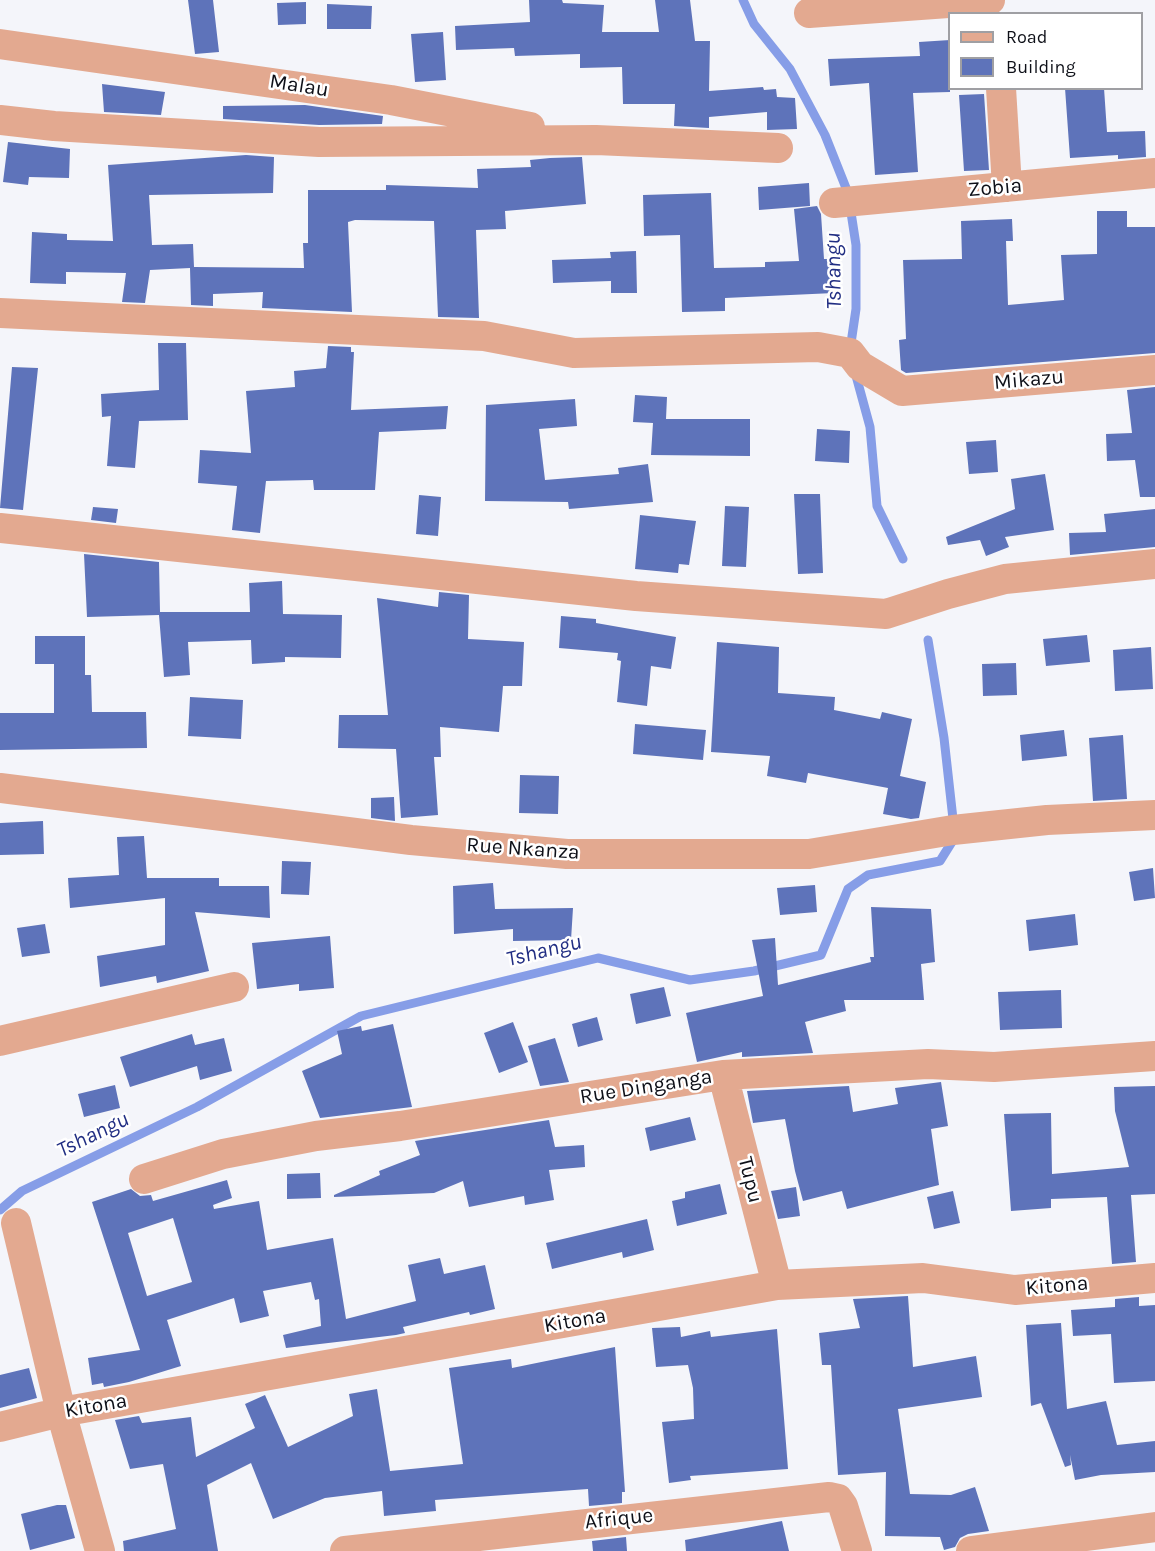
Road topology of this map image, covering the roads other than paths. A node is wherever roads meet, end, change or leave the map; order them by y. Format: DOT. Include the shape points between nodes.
graph roads {
  1 [pos="990,0"];
  2 [pos="809,13"];
  3 [pos="0,44"];
  4 [pos="1001,90"];
  5 [pos="0,120"];
  6 [pos="596,140"];
  7 [pos="778,148"];
  8 [pos="1155,173"];
  9 [pos="1007,187"];
  10 [pos="834,203"];
  11 [pos="0,313"];
  12 [pos="1155,370"];
  13 [pos="0,528"];
  14 [pos="1155,564"];
  15 [pos="0,788"];
  16 [pos="1155,815"];
  17 [pos="234,987"];
  18 [pos="0,1041"];
  19 [pos="1155,1056"];
  20 [pos="723,1075"];
  21 [pos="144,1179"];
  22 [pos="16,1223"];
  23 [pos="1155,1278"];
  24 [pos="777,1285"];
  25 [pos="61,1412"];
  26 [pos="0,1426"];
  27 [pos="1155,1527"];
  28 [pos="100,1551"];
  29 [pos="345,1551"];
  30 [pos="857,1551"];
  31 [pos="971,1551"];
  1 -- 2 [label="street"];
  3 -- 6 [label="street, Malau" via="391,100"];
  4 -- 9 [label="street"];
  5 -- 6 [label="street" via="319,142"];
  6 -- 7 [label="street"];
  8 -- 9 [label="street, Zobia"];
  9 -- 10 [label="street, Zobia"];
  11 -- 12 [label="street, Mikazu" via="484,336 574,353 818,347 850,353 860,366 902,391"];
  13 -- 14 [label="street" via="636,596 886,614 1005,579"];
  15 -- 16 [label="street, Rue Nkanza" via="411,840 567,854 809,854 953,830 1047,820"];
  17 -- 18 [label="street"];
  19 -- 20 [label="street, Rue Dinganga" via="994,1067 928,1064"];
  20 -- 21 [label="street, Rue Dinganga" via="316,1136 223,1154"];
  20 -- 24 [label="street, Tupu"];
  22 -- 25 [label="street"];
  23 -- 24 [label="street, Kitona" via="1015,1290 923,1278"];
  24 -- 25 [label="street, Kitona"];
  25 -- 26 [label="street, Kitona"];
  25 -- 28 [label="street"];
  27 -- 31 [label="street"];
  29 -- 30 [label="street, Afrique" via="829,1497 838,1498 843,1506"];
}
